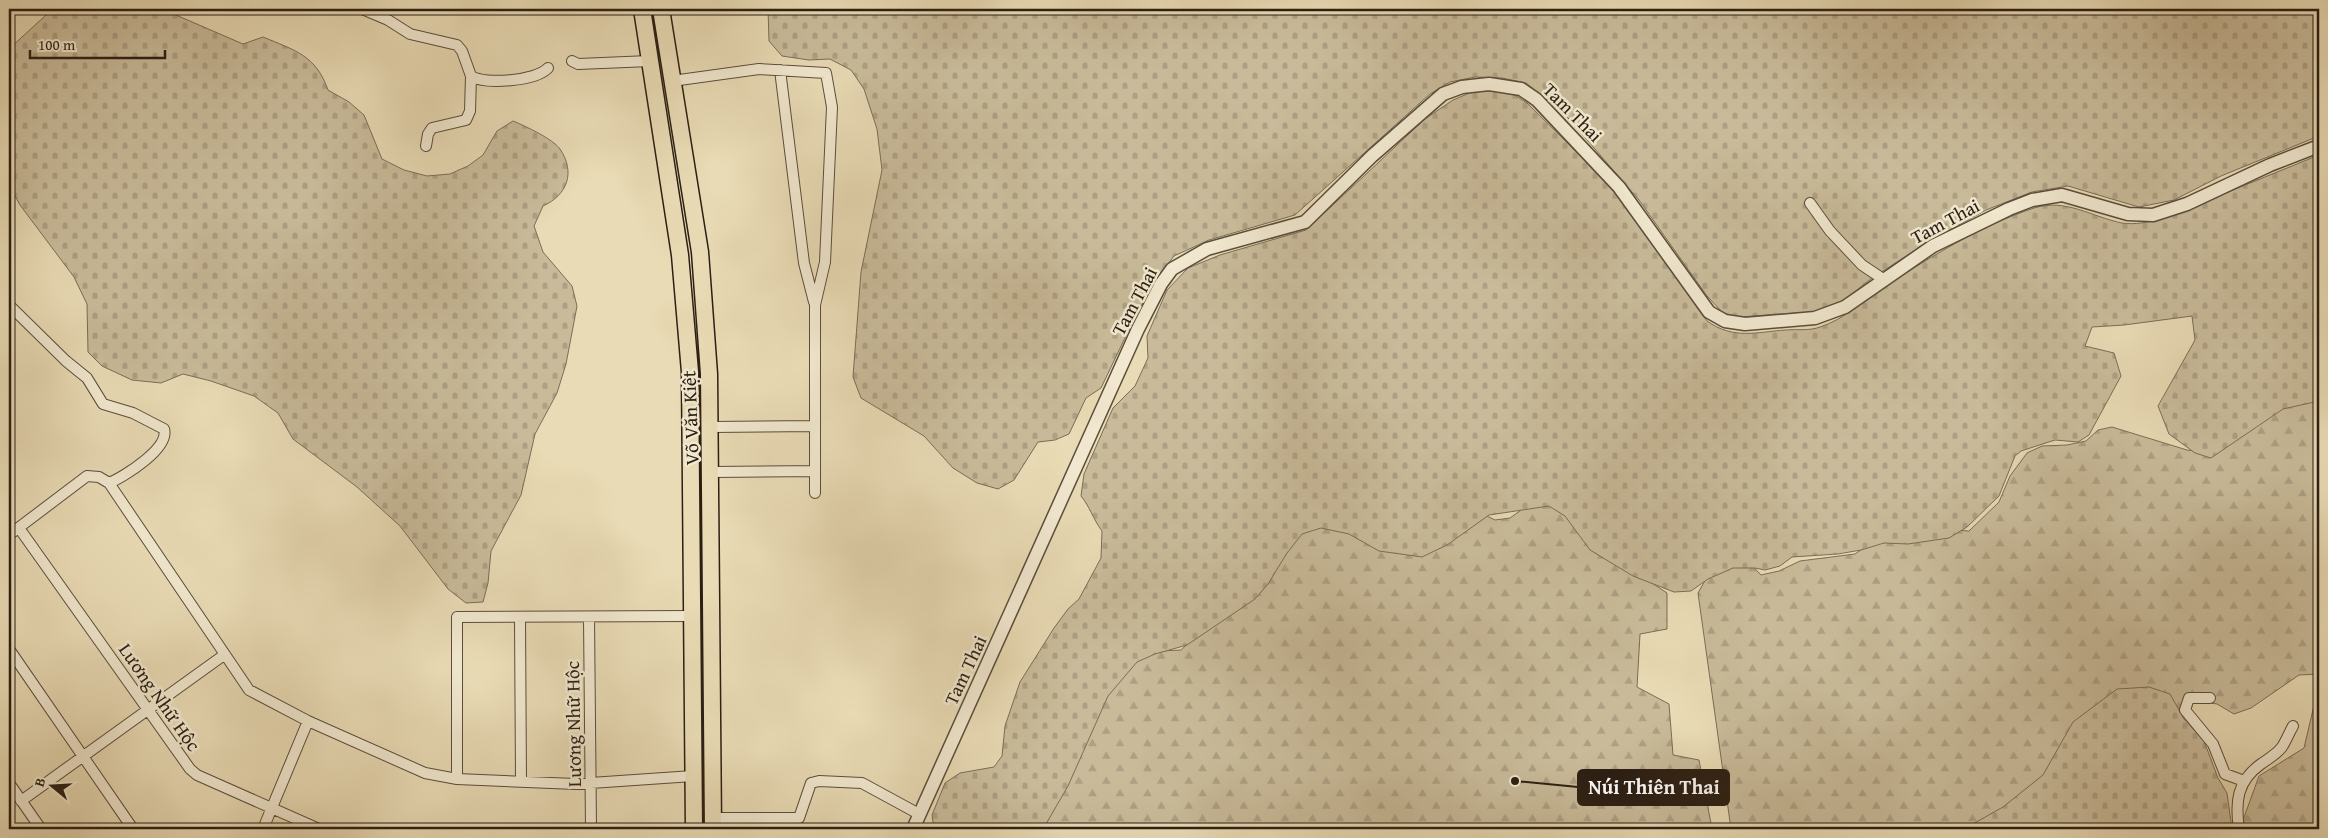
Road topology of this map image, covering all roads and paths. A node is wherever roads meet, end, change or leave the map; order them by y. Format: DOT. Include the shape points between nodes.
graph roads {
  1 [pos="362,9"];
  2 [pos="661,10"];
  3 [pos="643,12"];
  4 [pos="572,61"];
  5 [pos="650,61"];
  6 [pos="548,68"];
  7 [pos="780,70"];
  8 [pos="471,76"];
  9 [pos="672,81"];
  10 [pos="426,146"];
  11 [pos="2319,146"];
  12 [pos="1810,203"];
  13 [pos="700,252"];
  14 [pos="680,254"];
  15 [pos="1883,279"];
  16 [pos="9,305"];
  17 [pos="815,305"];
  18 [pos="815,426"];
  19 [pos="711,427"];
  20 [pos="815,471"];
  21 [pos="711,472"];
  22 [pos="109,483"];
  23 [pos="815,493"];
  24 [pos="19,528"];
  25 [pos="9,535"];
  26 [pos="692,616"];
  27 [pos="520,617"];
  28 [pos="589,618"];
  29 [pos="9,649"];
  30 [pos="224,655"];
  31 [pos="2210,698"];
  32 [pos="148,710"];
  33 [pos="308,722"];
  34 [pos="2293,726"];
  35 [pos="83,756"];
  36 [pos="693,776"];
  37 [pos="456,779"];
  38 [pos="2244,781"];
  39 [pos="9,782"];
  40 [pos="521,782"];
  41 [pos="591,783"];
  42 [pos="21,801"];
  43 [pos="272,808"];
  44 [pos="919,814"];
  45 [pos="712,824"];
  46 [pos="41,829"];
  47 [pos="133,829"];
  48 [pos="263,829"];
  49 [pos="319,829"];
  50 [pos="591,829"];
  51 [pos="694,829"];
  52 [pos="913,829"];
  53 [pos="2239,829"];
  1 -- 8 [label="street" via="410,34 457,46"];
  2 -- 3 [label="main road"];
  2 -- 9 [label="main road, Võ Văn Kiệt"];
  3 -- 5 [label="main road, Võ Văn Kiệt"];
  4 -- 5 [label="street" via="578,64"];
  5 -- 14 [label="main road, Võ Văn Kiệt"];
  6 -- 8 [label="street" via="541,73 506,81 479,80"];
  7 -- 9 [label="street" via="760,69"];
  7 -- 17 [label="street" via="804,262"];
  7 -- 17 [label="street" via="826,73 832,107 825,262"];
  8 -- 10 [label="street" via="470,111 466,120 432,128"];
  9 -- 13 [label="main road, Võ Văn Kiệt"];
  11 -- 15 [label="street, Tam Thai" via="2188,204 2153,215 2128,214 2062,195 2032,200 1932,246"];
  12 -- 15 [label="street" via="1830,231 1862,265"];
  13 -- 14 [label="main road"];
  13 -- 19 [label="main road, Võ Văn Kiệt"];
  14 -- 26 [label="main road, Võ Văn Kiệt" via="690,372"];
  15 -- 44 [label="street, Tam Thai" via="1845,307 1823,317 1745,324 1716,318 1619,186 1537,100 1521,89 1489,84 1462,87 1443,94 1372,156 1305,222 1207,249 1172,269 1138,329"];
  16 -- 22 [label="street" via="87,378 102,404 133,413 164,429 161,444 150,456 125,476"];
  17 -- 18 [label="street"];
  18 -- 19 [label="street"];
  18 -- 20 [label="street"];
  19 -- 21 [label="main road, Võ Văn Kiệt"];
  20 -- 21 [label="street"];
  20 -- 23 [label="street"];
  21 -- 45 [label="main road, Võ Văn Kiệt"];
  22 -- 24 [label="street" via="99,477 87,476"];
  22 -- 30 [label="street"];
  24 -- 25 [label="street"];
  24 -- 32 [label="street, Lương Nhữ Hộc"];
  26 -- 28 [label="street"];
  26 -- 36 [label="main road, Võ Văn Kiệt"];
  27 -- 28 [label="street"];
  27 -- 37 [label="street" via="457,617"];
  27 -- 40 [label="street"];
  28 -- 41 [label="street, Lương Nhữ Hộc"];
  29 -- 35 [label="street"];
  30 -- 32 [label="street"];
  30 -- 33 [label="street" via="249,690"];
  31 -- 38 [label="street" via="2189,698 2185,710 2213,744 2225,774"];
  32 -- 35 [label="street"];
  32 -- 43 [label="street, Lương Nhữ Hộc" via="197,775"];
  33 -- 37 [label="street" via="425,772"];
  33 -- 43 [label="street"];
  34 -- 38 [label="street" via="2282,747 2249,773"];
  35 -- 42 [label="street"];
  35 -- 47 [label="street"];
  36 -- 41 [label="street"];
  36 -- 51 [label="main road, Võ Văn Kiệt"];
  37 -- 40 [label="street"];
  38 -- 53 [label="street" via="2236,809"];
  39 -- 42 [label="street"];
  40 -- 41 [label="street"];
  41 -- 50 [label="street, Lương Nhữ Hộc"];
  42 -- 46 [label="street"];
  43 -- 48 [label="street"];
  43 -- 49 [label="street, Lương Nhữ Hộc"];
  44 -- 45 [label="street" via="862,783 819,781 811,783 799,818"];
  44 -- 52 [label="street, Tam Thai"];
}
